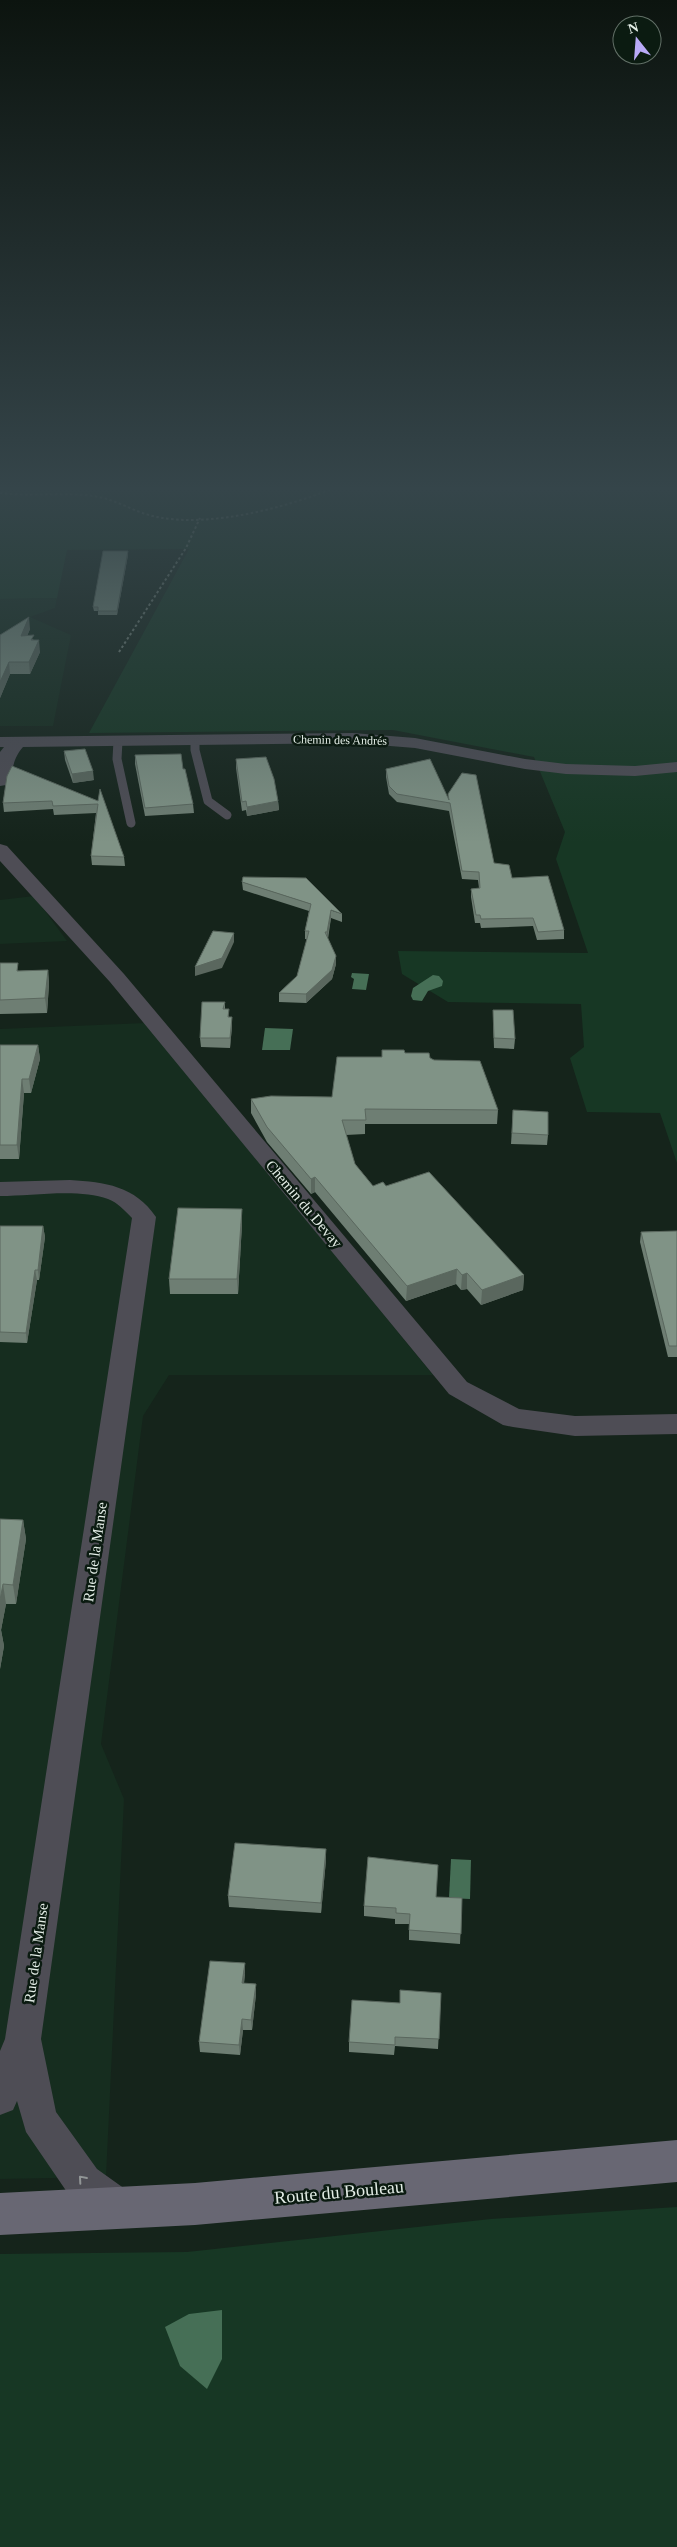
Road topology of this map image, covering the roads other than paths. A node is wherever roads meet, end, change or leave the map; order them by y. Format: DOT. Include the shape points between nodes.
graph roads {
  1 [pos="195,740"];
  2 [pos="118,741"];
  3 [pos="0,742"];
  4 [pos="18,742"];
  5 [pos="677,767"];
  6 [pos="0,781"];
  7 [pos="228,815"];
  8 [pos="131,823"];
  9 [pos="0,850"];
  10 [pos="0,1189"];
  11 [pos="677,1424"];
  12 [pos="23,2039"];
  13 [pos="0,2098"];
  14 [pos="677,2161"];
  15 [pos="120,2209"];
  16 [pos="0,2214"];
  1 -- 2 [label="street, Chemin des Andrés"];
  1 -- 5 [label="street, Chemin des Andrés" via="377,740 452,749 566,770 635,771"];
  1 -- 7 [label="lane" via="208,801"];
  2 -- 4 [label="street, Chemin des Andrés"];
  2 -- 8 [label="lane" via="118,767"];
  3 -- 4 [label="street, Chemin des Andrés"];
  4 -- 6 [label="street" via="6,756"];
  9 -- 11 [label="street, Chemin du Devay" via="117,978 458,1388 513,1418 575,1426"];
  10 -- 12 [label="street, Rue de la Manse" via="113,1192 132,1202 144,1217"];
  12 -- 13 [label="street"];
  15 -- 12 [label="street, one-way" via="83,2182 39,2118"];
  14 -- 15 [label="main road, Route du Bouleau"];
  15 -- 16 [label="main road, Route du Bouleau"];
}
